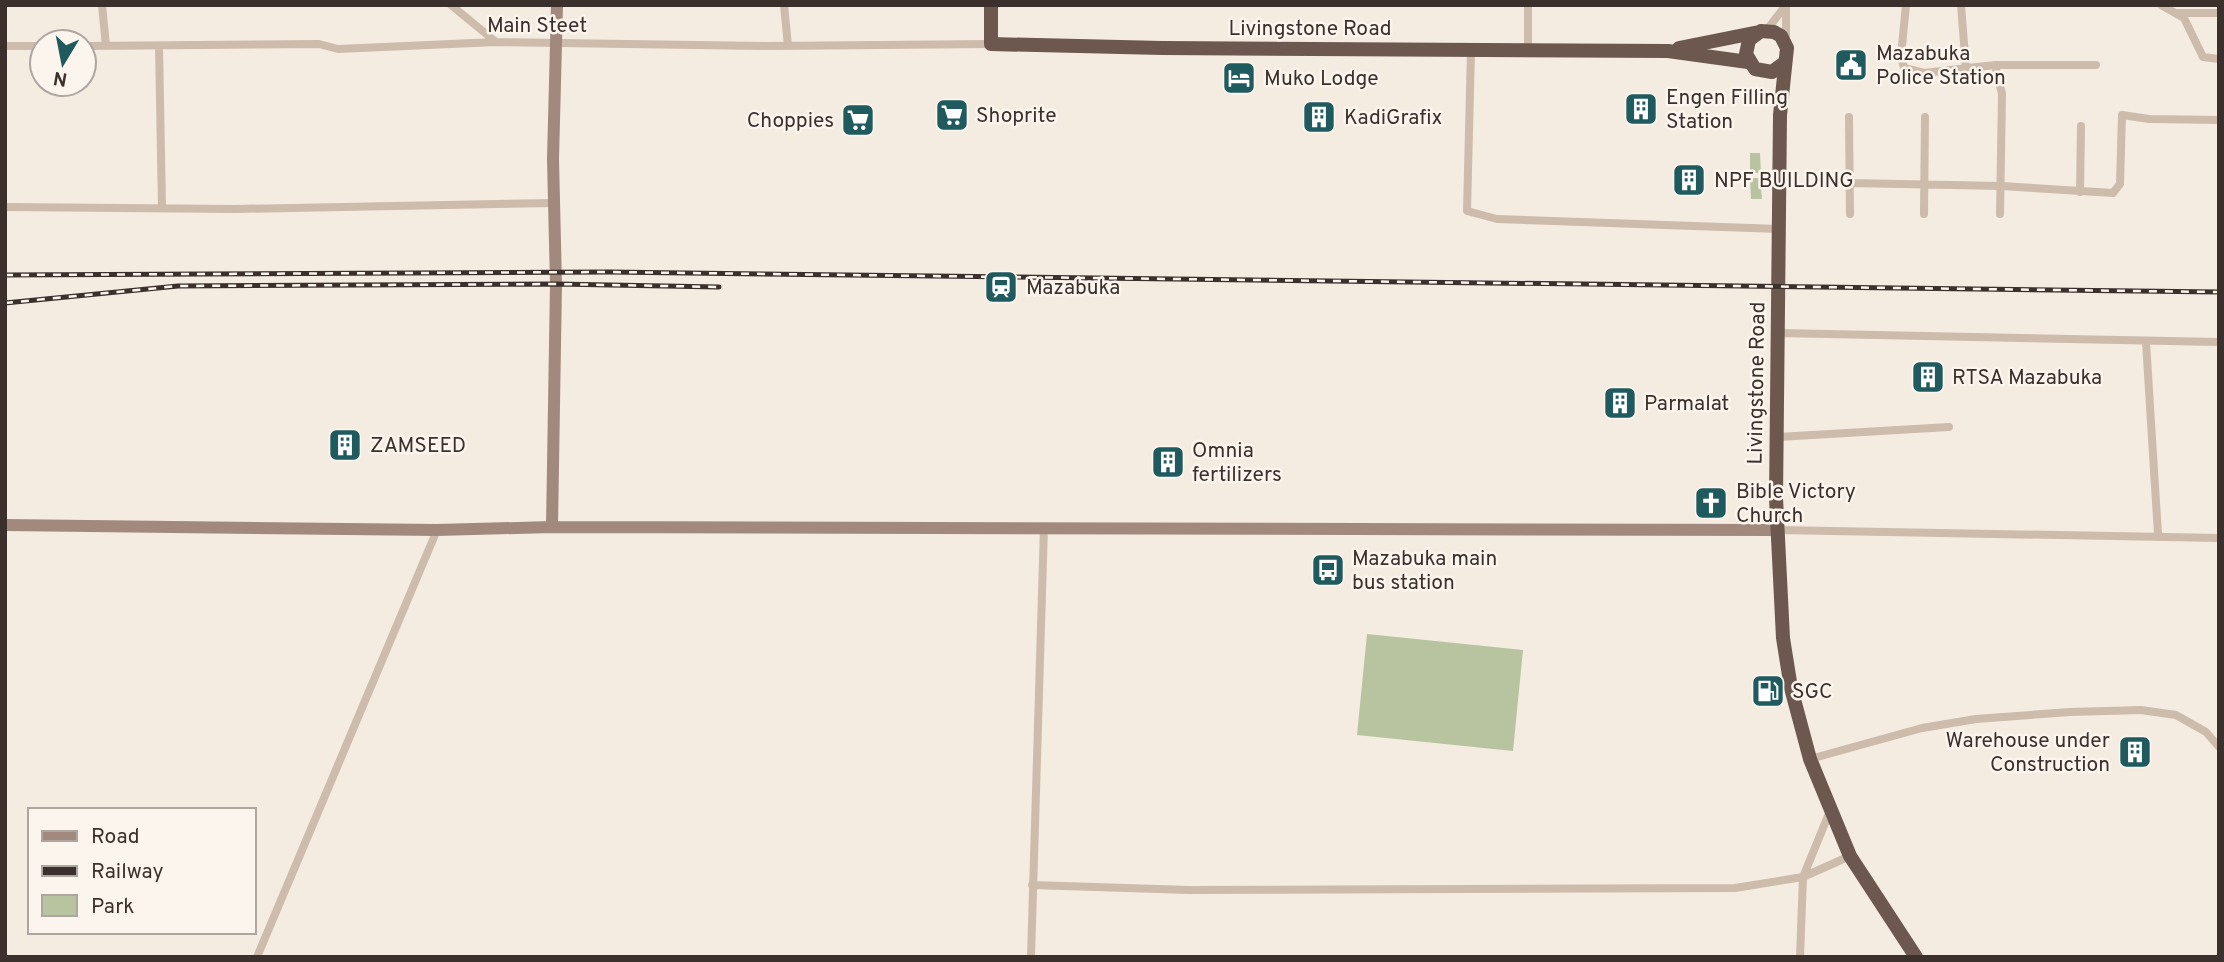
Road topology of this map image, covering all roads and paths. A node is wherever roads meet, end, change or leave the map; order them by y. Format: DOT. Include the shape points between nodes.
graph roads {
  1 [pos="102,5"];
  2 [pos="451,5"];
  3 [pos="557,5"];
  4 [pos="784,5"];
  5 [pos="991,5"];
  6 [pos="1528,5"];
  7 [pos="1786,5"];
  8 [pos="1906,5"];
  9 [pos="1961,5"];
  10 [pos="2161,5"];
  11 [pos="2178,13"];
  12 [pos="2219,13"];
  13 [pos="1764,31"];
  14 [pos="496,42"];
  15 [pos="556,42"];
  16 [pos="1786,43"];
  17 [pos="991,44"];
  18 [pos="5,46"];
  19 [pos="28,46"];
  20 [pos="98,46"];
  21 [pos="106,46"];
  22 [pos="159,46"];
  23 [pos="176,46"];
  24 [pos="788,46"];
  25 [pos="1471,50"];
  26 [pos="1528,50"];
  27 [pos="1668,51"];
  28 [pos="2219,59"];
  29 [pos="1748,62"];
  30 [pos="160,64"];
  31 [pos="1783,64"];
  32 [pos="1995,65"];
  33 [pos="2096,65"];
  34 [pos="1966,69"];
  35 [pos="1765,72"];
  36 [pos="1780,115"];
  37 [pos="1849,117"];
  38 [pos="1925,117"];
  39 [pos="2219,120"];
  40 [pos="2081,126"];
  41 [pos="1850,183"];
  42 [pos="1925,185"];
  43 [pos="2001,186"];
  44 [pos="2080,192"];
  45 [pos="554,203"];
  46 [pos="5,207"];
  47 [pos="162,208"];
  48 [pos="1850,214"];
  49 [pos="1924,214"];
  50 [pos="2000,214"];
  51 [pos="1779,229"];
  52 [pos="1779,333"];
  53 [pos="2146,342"];
  54 [pos="2219,342"];
  55 [pos="1949,427"];
  56 [pos="1777,437"];
  57 [pos="5,525"];
  58 [pos="552,527"];
  59 [pos="1044,527"];
  60 [pos="437,530"];
  61 [pos="1777,530"];
  62 [pos="2158,534"];
  63 [pos="2219,538"];
  64 [pos="2219,747"];
  65 [pos="1810,759"];
  66 [pos="1830,811"];
  67 [pos="1850,856"];
  68 [pos="1803,877"];
  69 [pos="1032,885"];
  70 [pos="257,957"];
  71 [pos="1031,957"];
  72 [pos="1800,957"];
  73 [pos="1916,957"];
  1 -- 21 [label="street"];
  2 -- 14 [label="street"];
  3 -- 15 [label="main road"];
  4 -- 24 [label="street"];
  5 -- 17 [label="highway"];
  6 -- 26 [label="street"];
  7 -- 13 [label="street"];
  7 -- 16 [label="street"];
  8 -- 34 [label="street" via="1904,68 1924,73"];
  9 -- 34 [label="street"];
  10 -- 11 [label="street"];
  11 -- 12 [label="street"];
  11 -- 28 [label="street" via="2186,19 2203,57"];
  13 -- 16 [label="highway" via="1774,32"];
  13 -- 27 [label="highway, Livingstone Road"];
  13 -- 29 [label="highway" via="1749,40"];
  14 -- 15 [label="street, Main Steet"];
  14 -- 23 [label="street, Main Steet" via="338,49 319,44"];
  15 -- 24 [label="street, Main Steet"];
  15 -- 45 [label="main road"];
  16 -- 31 [label="highway, Livingstone Road" via="1788,54"];
  17 -- 24 [label="street, Main Steet"];
  17 -- 25 [label="highway, Livingstone Road"];
  18 -- 19 [label="street"];
  20 -- 21 [label="street, Main Steet"];
  21 -- 22 [label="street, Main Steet"];
  22 -- 23 [label="street, Main Steet"];
  22 -- 30 [label="street"];
  23 -- 30 [label="street"];
  25 -- 26 [label="highway, Livingstone Road"];
  25 -- 51 [label="street" via="1468,211 1497,219"];
  26 -- 27 [label="highway, Livingstone Road"];
  27 -- 29 [label="highway, Livingstone Road"];
  29 -- 35 [label="highway, Livingstone Road"];
  30 -- 47 [label="street"];
  31 -- 35 [label="highway"];
  31 -- 36 [label="highway, Livingstone Road"];
  32 -- 33 [label="street"];
  32 -- 34 [label="street"];
  32 -- 43 [label="street" via="2002,94"];
  35 -- 36 [label="highway, Livingstone Road"];
  36 -- 51 [label="highway, Livingstone Road"];
  37 -- 41 [label="street"];
  38 -- 42 [label="street"];
  39 -- 44 [label="street" via="2122,115 2120,184 2113,194"];
  40 -- 44 [label="street"];
  41 -- 42 [label="street"];
  41 -- 48 [label="street"];
  42 -- 43 [label="street"];
  42 -- 49 [label="street"];
  43 -- 44 [label="street"];
  43 -- 50 [label="street"];
  45 -- 47 [label="street"];
  45 -- 58 [label="main road"];
  46 -- 47 [label="street"];
  51 -- 52 [label="highway, Livingstone Road"];
  52 -- 53 [label="street"];
  52 -- 56 [label="highway, Livingstone Road"];
  53 -- 54 [label="street"];
  53 -- 62 [label="street"];
  55 -- 56 [label="street"];
  56 -- 61 [label="highway, Livingstone Road"];
  57 -- 60 [label="main road"];
  58 -- 59 [label="main road"];
  58 -- 60 [label="main road"];
  59 -- 61 [label="main road"];
  59 -- 69 [label="street"];
  60 -- 70 [label="street"];
  61 -- 62 [label="street"];
  61 -- 65 [label="highway, Livingstone Road" via="1783,638"];
  62 -- 63 [label="street"];
  64 -- 65 [label="street" via="2199,727 2176,715 2141,710 2070,712 1922,728"];
  65 -- 66 [label="highway, Livingstone Road"];
  66 -- 67 [label="highway, Livingstone Road"];
  66 -- 68 [label="street"];
  67 -- 68 [label="street"];
  67 -- 73 [label="highway, Livingstone Road"];
  68 -- 69 [label="street" via="1735,888 1547,891"];
  68 -- 72 [label="street"];
  69 -- 71 [label="street"];
}
